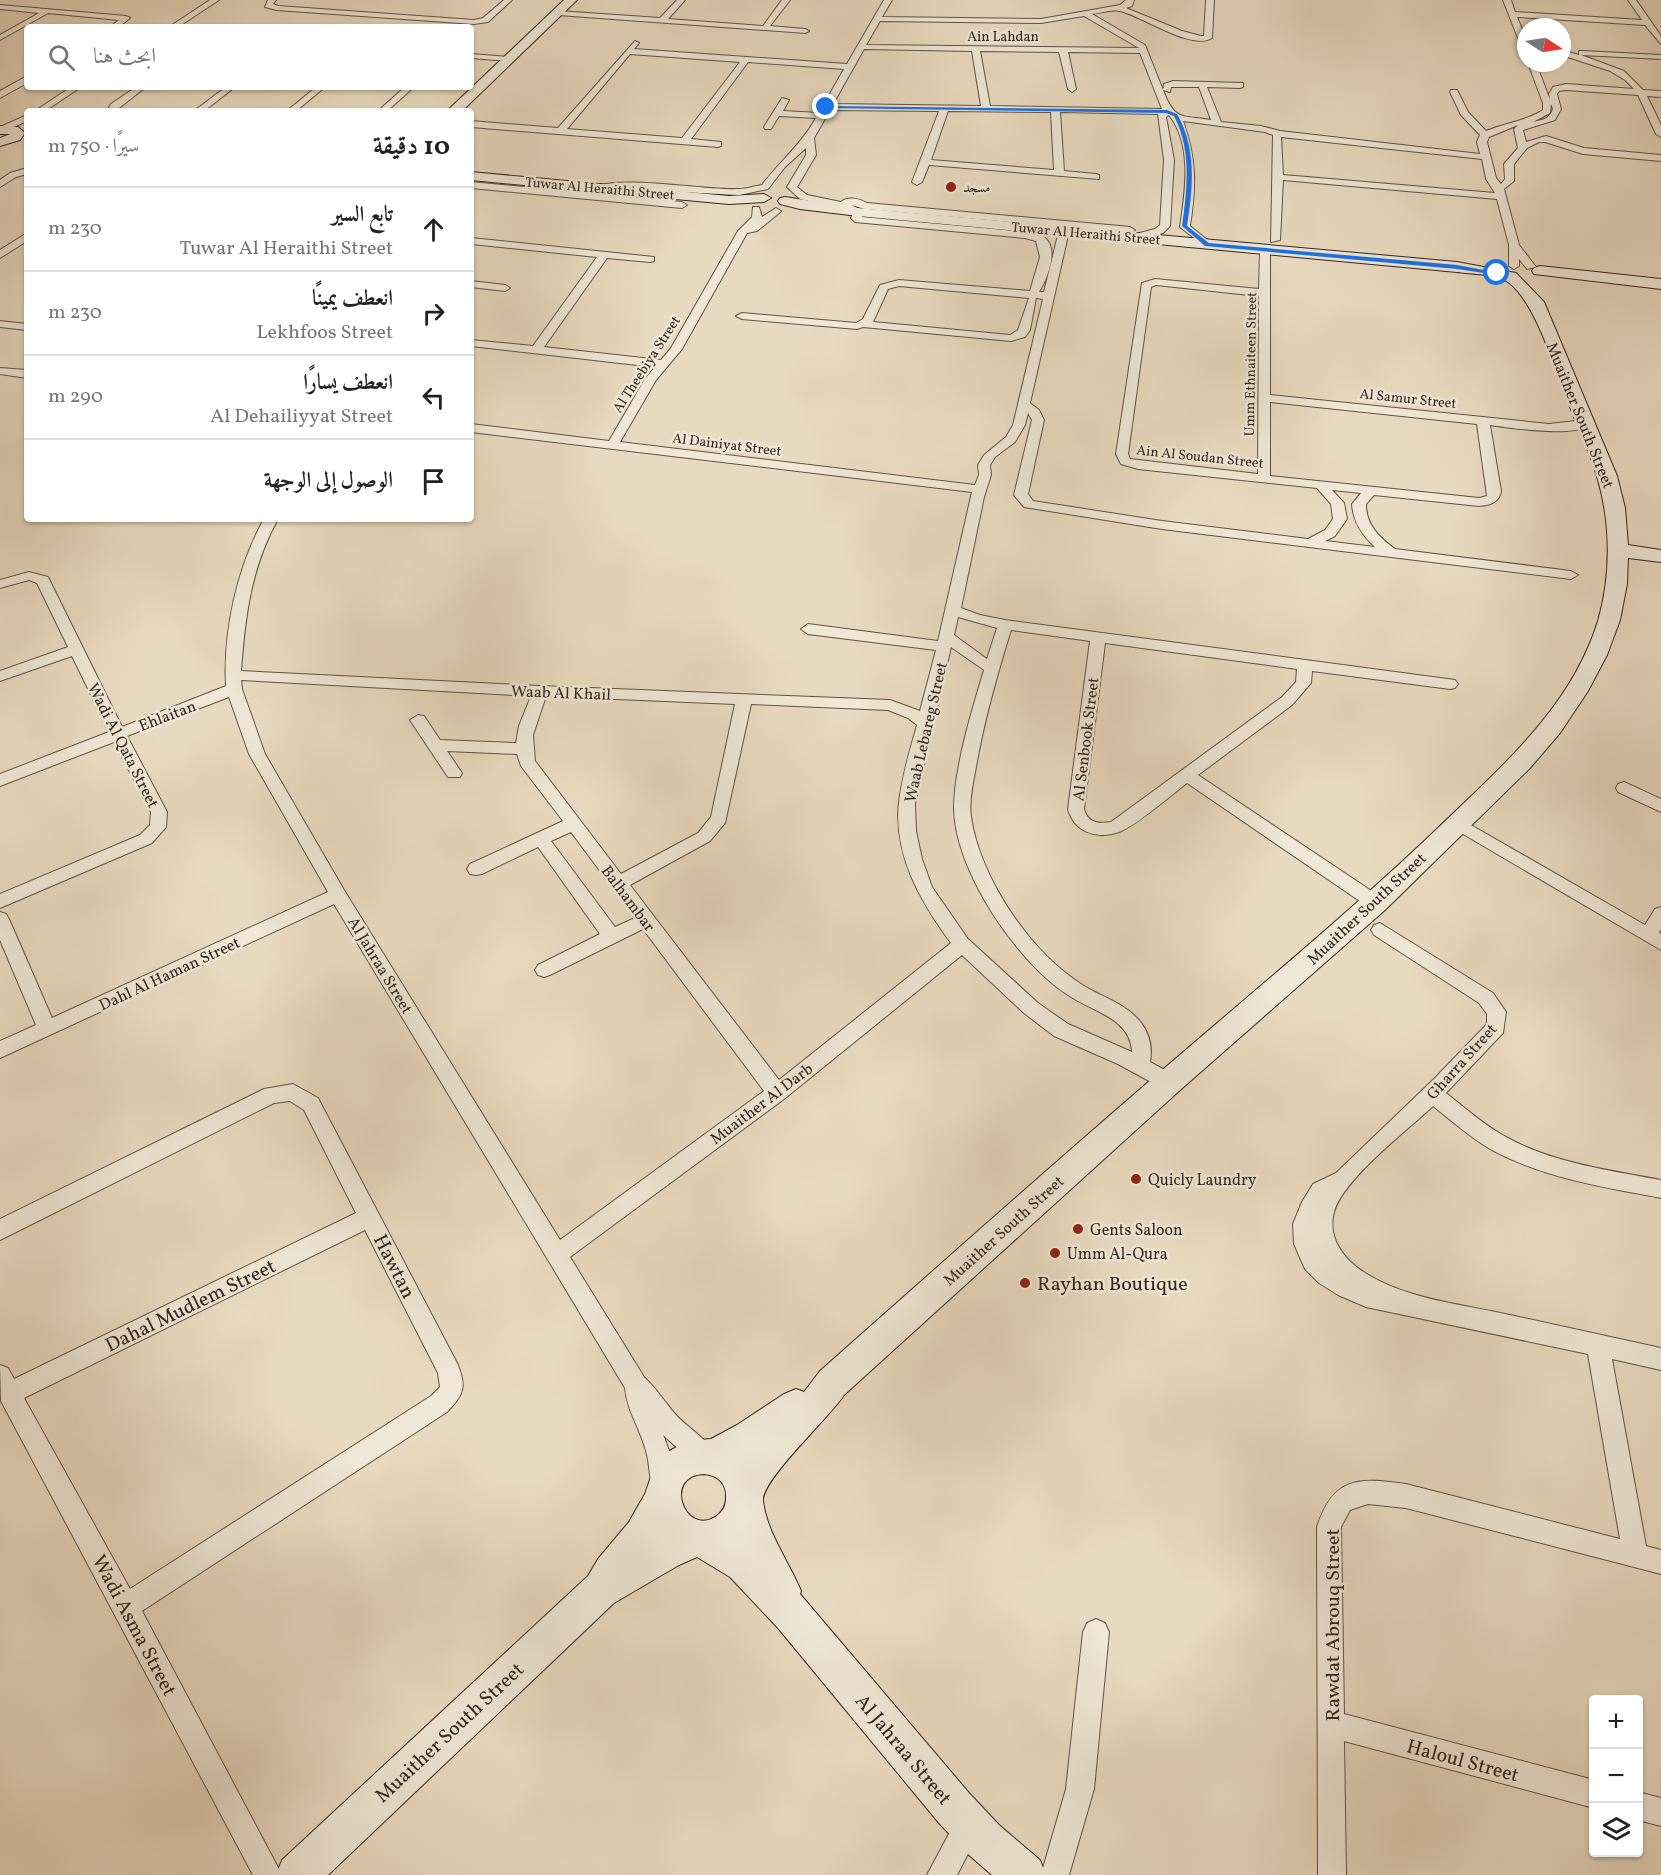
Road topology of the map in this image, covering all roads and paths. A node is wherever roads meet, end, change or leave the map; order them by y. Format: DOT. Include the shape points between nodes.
graph roads {
  1 [pos="23,0"];
  2 [pos="215,0"];
  3 [pos="272,0"];
  4 [pos="508,0"];
  5 [pos="571,0"];
  6 [pos="681,0"];
  7 [pos="786,0"];
  8 [pos="888,0"];
  9 [pos="1130,0"];
  10 [pos="1210,0"];
  11 [pos="1507,0"];
  12 [pos="1632,0"];
  13 [pos="4,8"];
  14 [pos="1119,8"];
  15 [pos="47,11"];
  16 [pos="558,13"];
  17 [pos="1086,14"];
  18 [pos="1512,14"];
  19 [pos="370,15"];
  20 [pos="877,19"];
  21 [pos="362,21"];
  22 [pos="662,21"];
  23 [pos="1648,23"];
  24 [pos="24,24"];
  25 [pos="24,24"];
  26 [pos="118,24"];
  27 [pos="177,24"];
  28 [pos="1517,26"];
  29 [pos="765,28"];
  30 [pos="805,31"];
  31 [pos="0,38"];
  32 [pos="638,40"];
  33 [pos="1661,42"];
  34 [pos="861,47"];
  35 [pos="976,50"];
  36 [pos="1063,50"];
  37 [pos="628,51"];
  38 [pos="1144,51"];
  39 [pos="1571,52"];
  40 [pos="1571,55"];
  41 [pos="474,56"];
  42 [pos="1661,57"];
  43 [pos="509,59"];
  44 [pos="745,60"];
  45 [pos="849,68"];
  46 [pos="1535,72"];
  47 [pos="24,81"];
  48 [pos="1165,83"];
  49 [pos="1202,84"];
  50 [pos="1240,86"];
  51 [pos="72,90"];
  52 [pos="138,90"];
  53 [pos="227,90"];
  54 [pos="317,90"];
  55 [pos="406,90"];
  56 [pos="1072,90"];
  57 [pos="1454,92"];
  58 [pos="1639,92"];
  59 [pos="1661,94"];
  60 [pos="0,95"];
  61 [pos="785,100"];
  62 [pos="44,108"];
  63 [pos="113,108"];
  64 [pos="202,108"];
  65 [pos="295,108"];
  66 [pos="386,108"];
  67 [pos="457,108"];
  68 [pos="944,109"];
  69 [pos="986,109"];
  70 [pos="1055,109"];
  71 [pos="824,112"];
  72 [pos="1167,112"];
  73 [pos="777,113"];
  74 [pos="1178,118"];
  75 [pos="24,121"];
  76 [pos="1217,123"];
  77 [pos="474,124"];
  78 [pos="768,128"];
  79 [pos="561,131"];
  80 [pos="1195,132"];
  81 [pos="1207,132"];
  82 [pos="1183,133"];
  83 [pos="1661,134"];
  84 [pos="22,135"];
  85 [pos="1278,135"];
  86 [pos="1485,135"];
  87 [pos="1,136"];
  88 [pos="809,138"];
  89 [pos="685,141"];
  90 [pos="718,144"];
  91 [pos="1523,147"];
  92 [pos="798,152"];
  93 [pos="811,153"];
  94 [pos="1486,157"];
  95 [pos="1661,158"];
  96 [pos="926,162"];
  97 [pos="24,172"];
  98 [pos="1059,172"];
  99 [pos="474,177"];
  100 [pos="1096,177"];
  101 [pos="1278,177"];
  102 [pos="917,182"];
  103 [pos="0,184"];
  104 [pos="474,184"];
  105 [pos="595,191"];
  106 [pos="1500,192"];
  107 [pos="835,202"];
  108 [pos="682,204"];
  109 [pos="758,205"];
  110 [pos="780,208"];
  111 [pos="858,213"];
  112 [pos="935,223"];
  113 [pos="1065,231"];
  114 [pos="1131,234"];
  115 [pos="741,237"];
  116 [pos="24,238"];
  117 [pos="474,241"];
  118 [pos="1207,244"];
  119 [pos="1270,245"];
  120 [pos="1514,245"];
  121 [pos="604,254"];
  122 [pos="0,255"];
  123 [pos="650,259"];
  124 [pos="1512,272"];
  125 [pos="1537,280"];
  126 [pos="474,284"];
  127 [pos="1661,286"];
  128 [pos="505,288"];
  129 [pos="1266,293"];
  130 [pos="1049,296"];
  131 [pos="742,316"];
  132 [pos="0,324"];
  133 [pos="24,324"];
  134 [pos="863,324"];
  135 [pos="474,343"];
  136 [pos="536,350"];
  137 [pos="664,364"];
  138 [pos="0,371"];
  139 [pos="24,372"];
  140 [pos="1264,398"];
  141 [pos="1024,404"];
  142 [pos="1483,421"];
  143 [pos="474,428"];
  144 [pos="1549,428"];
  145 [pos="1589,433"];
  146 [pos="612,446"];
  147 [pos="1264,478"];
  148 [pos="982,482"];
  149 [pos="1320,484"];
  150 [pos="1370,490"];
  151 [pos="1340,513"];
  152 [pos="1360,516"];
  153 [pos="269,522"];
  154 [pos="1310,543"];
  155 [pos="1618,550"];
  156 [pos="1391,553"];
  157 [pos="1661,556"];
  158 [pos="1571,575"];
  159 [pos="0,584"];
  160 [pos="953,610"];
  161 [pos="1005,626"];
  162 [pos="808,629"];
  163 [pos="1098,638"];
  164 [pos="945,641"];
  165 [pos="76,649"];
  166 [pos="1305,664"];
  167 [pos="992,669"];
  168 [pos="0,676"];
  169 [pos="233,682"];
  170 [pos="1450,684"];
  171 [pos="934,687"];
  172 [pos="540,691"];
  173 [pos="744,699"];
  174 [pos="890,705"];
  175 [pos="418,720"];
  176 [pos="925,723"];
  177 [pos="118,734"];
  178 [pos="435,745"];
  179 [pos="523,749"];
  180 [pos="454,773"];
  181 [pos="1187,775"];
  182 [pos="0,780"];
  183 [pos="1624,788"];
  184 [pos="1661,806"];
  185 [pos="1457,823"];
  186 [pos="572,824"];
  187 [pos="540,838"];
  188 [pos="476,868"];
  189 [pos="620,884"];
  190 [pos="338,895"];
  191 [pos="0,901"];
  192 [pos="1376,903"];
  193 [pos="1661,914"];
  194 [pos="0,919"];
  195 [pos="646,920"];
  196 [pos="1380,930"];
  197 [pos="612,937"];
  198 [pos="1655,939"];
  199 [pos="962,944"];
  200 [pos="544,970"];
  201 [pos="47,1028"];
  202 [pos="0,1050"];
  203 [pos="1140,1066"];
  204 [pos="1169,1082"];
  205 [pos="777,1092"];
  206 [pos="1433,1094"];
  207 [pos="1661,1190"];
  208 [pos="370,1217"];
  209 [pos="0,1230"];
  210 [pos="556,1255"];
  211 [pos="1598,1345"];
  212 [pos="1661,1359"];
  213 [pos="832,1383"];
  214 [pos="636,1384"];
  215 [pos="5,1385"];
  216 [pos="708,1455"];
  217 [pos="664,1494"];
  218 [pos="744,1494"];
  219 [pos="699,1539"];
  220 [pos="1635,1555"];
  221 [pos="1661,1562"];
  222 [pos="601,1588"];
  223 [pos="126,1607"];
  224 [pos="792,1614"];
  225 [pos="1096,1632"];
  226 [pos="1332,1725"];
  227 [pos="1589,1793"];
  228 [pos="1643,1807"];
  229 [pos="1661,1812"];
  230 [pos="969,1825"];
  231 [pos="268,1875"];
  232 [pos="297,1875"];
  233 [pos="941,1875"];
  234 [pos="1025,1875"];
  235 [pos="1055,1875"];
  236 [pos="1332,1875"];
  1 -- 13 [label="street"];
  2 -- 27 [label="street"];
  3 -- 19 [label="street" via="268,5 273,7"];
  4 -- 19 [label="street" via="489,18 474,22"];
  5 -- 16 [label="street"];
  6 -- 22 [label="street"];
  7 -- 29 [label="street"];
  8 -- 20 [label="street"];
  9 -- 14 [label="street" via="1127,6"];
  10 -- 14 [label="street" via="1208,38 1202,40"];
  11 -- 18 [label="street"];
  12 -- 23 [label="street"];
  13 -- 15 [label="street"];
  14 -- 17 [label="street"];
  15 -- 25 [label="street"];
  15 -- 26 [label="street" via="126,18"];
  16 -- 22 [label="street"];
  16 -- 43 [label="street"];
  17 -- 20 [label="street" via="1041,21"];
  17 -- 38 [label="street" via="1134,40"];
  18 -- 23 [label="street"];
  18 -- 28 [label="street"];
  19 -- 21 [label="street"];
  20 -- 34 [label="street"];
  22 -- 29 [label="street"];
  23 -- 33 [label="street"];
  24 -- 31 [label="street"];
  29 -- 30 [label="street"];
  32 -- 37 [label="street"];
  34 -- 35 [label="street, Ain Lahdan"];
  34 -- 45 [label="street"];
  35 -- 36 [label="street, Ain Lahdan"];
  35 -- 69 [label="street"];
  36 -- 38 [label="street, Ain Lahdan"];
  36 -- 56 [label="street"];
  37 -- 44 [label="street"];
  37 -- 79 [label="street"];
  38 -- 48 [label="street" via="1152,71"];
  39 -- 42 [label="street"];
  40 -- 58 [label="street" via="1628,78"];
  41 -- 43 [label="street"];
  43 -- 67 [label="street"];
  44 -- 45 [label="street"];
  44 -- 89 [label="street"];
  45 -- 71 [label="street"];
  46 -- 86 [label="street" via="1547,103 1546,111 1537,118"];
  47 -- 60 [label="street"];
  48 -- 49 [label="street"];
  48 -- 72 [label="street"];
  49 -- 50 [label="street"];
  49 -- 76 [label="street"];
  51 -- 62 [label="street"];
  52 -- 63 [label="street"];
  53 -- 64 [label="street"];
  54 -- 65 [label="street"];
  55 -- 66 [label="street"];
  57 -- 86 [label="street" via="1464,113"];
  58 -- 59 [label="street"];
  58 -- 83 [label="street"];
  58 -- 91 [label="street" via="1556,89 1555,115 1545,122 1524,124 1518,129"];
  61 -- 73 [label="street"];
  68 -- 69 [label="street"];
  68 -- 71 [label="street"];
  68 -- 96 [label="street"];
  69 -- 70 [label="street"];
  70 -- 72 [label="street"];
  70 -- 98 [label="street"];
  71 -- 73 [label="street"];
  71 -- 88 [label="street"];
  72 -- 74 [label="street"];
  72 -- 114 [label="street" via="1161,116 1169,166 1165,226 1159,231"];
  73 -- 78 [label="street"];
  74 -- 76 [label="street"];
  74 -- 82 [label="street"];
  75 -- 87 [label="street"];
  76 -- 85 [label="street" via="1259,128"];
  77 -- 79 [label="street"];
  79 -- 89 [label="street"];
  80 -- 82 [label="street"];
  81 -- 85 [label="street"];
  82 -- 118 [label="street" via="1190,171 1184,225"];
  84 -- 87 [label="street"];
  85 -- 94 [label="street"];
  85 -- 101 [label="street, Umm Ethnaiteen Street"];
  86 -- 94 [label="street, Muaither South Street" via="1482,142"];
  88 -- 92 [label="street"];
  88 -- 93 [label="street"];
  89 -- 90 [label="street"];
  91 -- 95 [label="street" via="1543,139 1583,151"];
  91 -- 106 [label="street" via="1509,164 1510,180"];
  92 -- 93 [label="street"];
  92 -- 105 [label="street" via="767,184 750,191 616,186"];
  93 -- 107 [label="street" via="793,189 806,198"];
  94 -- 106 [label="street, Muaither South Street" via="1491,179"];
  96 -- 98 [label="street"];
  96 -- 102 [label="street"];
  97 -- 103 [label="street"];
  98 -- 100 [label="street"];
  99 -- 105 [label="street, Tuwar Al Heraithi Street"];
  101 -- 106 [label="street"];
  101 -- 119 [label="street, Umm Ethnaiteen Street"];
  104 -- 105 [label="street"];
  105 -- 108 [label="street"];
  105 -- 109 [label="street, Tuwar Al Heraithi Street"];
  106 -- 120 [label="street, Muaither South Street"];
  107 -- 111 [label="street"];
  107 -- 114 [label="street"];
  109 -- 110 [label="street, Tuwar Al Heraithi Street"];
  109 -- 115 [label="street, Al Theebiya Street" via="757,218"];
  110 -- 111 [label="street, Tuwar Al Heraithi Street"];
  110 -- 115 [label="street, Al Theebiya Street"];
  111 -- 112 [label="street, Tuwar Al Heraithi Street"];
  112 -- 113 [label="street, Tuwar Al Heraithi Street"];
  112 -- 134 [label="street" via="1040,238 1045,246 1044,267 1021,335 1011,338"];
  113 -- 114 [label="street, Tuwar Al Heraithi Street"];
  113 -- 130 [label="street, Waab Lebareg Street"];
  114 -- 118 [label="street, Tuwar Al Heraithi Street"];
  115 -- 137 [label="street, Al Theebiya Street"];
  116 -- 122 [label="street"];
  117 -- 121 [label="street"];
  118 -- 119 [label="street, Tuwar Al Heraithi Street"];
  119 -- 124 [label="street, Tuwar Al Heraithi Street"];
  119 -- 129 [label="street, Umm Ethnaiteen Street"];
  120 -- 124 [label="street, Muaither South Street"];
  120 -- 125 [label="street, Muaither South Street"];
  121 -- 123 [label="street"];
  121 -- 136 [label="street"];
  124 -- 125 [label="street, Muaither South Street"];
  124 -- 125 [label="street, Tuwar Al Heraithi Street"];
  125 -- 127 [label="street, Tuwar Al Heraithi Street"];
  125 -- 145 [label="street, Muaither South Street"];
  126 -- 128 [label="street"];
  129 -- 140 [label="street, Umm Ethnaiteen Street"];
  129 -- 147 [label="street, Ain Al Soudan Street" via="1162,283 1146,285 1122,458 1131,464"];
  130 -- 134 [label="street" via="899,283 884,287 871,317"];
  130 -- 141 [label="street, Waab Lebareg Street"];
  131 -- 134 [label="street" via="840,326"];
  132 -- 133 [label="street"];
  135 -- 136 [label="street"];
  136 -- 137 [label="street"];
  137 -- 146 [label="street, Al Theebiya Street"];
  138 -- 139 [label="street"];
  140 -- 142 [label="street, Al Samur Street"];
  140 -- 147 [label="street, Umm Ethnaiteen Street"];
  141 -- 148 [label="street, Waab Lebareg Street" via="1018,430 1006,442"];
  141 -- 154 [label="street" via="1038,420 1021,495 1029,504"];
  142 -- 144 [label="street, Al Samur Street"];
  142 -- 150 [label="street, Ain Al Soudan Street" via="1494,491 1488,501"];
  143 -- 146 [label="street, Al Dainiyat Street"];
  144 -- 145 [label="street, Al Samur Street"];
  144 -- 145 [label="street, Al Samur Street"];
  145 -- 155 [label="street, Muaither South Street" via="1612,492"];
  146 -- 148 [label="street, Al Dainiyat Street"];
  147 -- 149 [label="street, Ain Al Soudan Street"];
  148 -- 160 [label="street, Waab Lebareg Street"];
  149 -- 150 [label="street, Ain Al Soudan Street"];
  149 -- 151 [label="street" via="1334,498"];
  150 -- 152 [label="street" via="1359,504"];
  151 -- 152 [label="street"];
  151 -- 154 [label="street" via="1335,529"];
  152 -- 156 [label="street" via="1370,535"];
  153 -- 169 [label="street, Al Jahraa Street" via="243,583"];
  154 -- 156 [label="street"];
  155 -- 157 [label="street"];
  155 -- 185 [label="street, Muaither South Street" via="1609,620 1577,691 1521,762"];
  156 -- 158 [label="street"];
  159 -- 165 [label="street, Wadi Al Qata Street" via="29,576 40,578"];
  160 -- 161 [label="street"];
  160 -- 164 [label="street, Waab Lebareg Street"];
  161 -- 163 [label="street"];
  161 -- 167 [label="street"];
  162 -- 164 [label="street"];
  163 -- 166 [label="street"];
  163 -- 181 [label="street, Al Senbook Street" via="1077,817 1094,829 1116,827"];
  164 -- 167 [label="street"];
  164 -- 171 [label="street, Waab Lebareg Street"];
  165 -- 168 [label="street"];
  165 -- 177 [label="street, Wadi Al Qata Street"];
  166 -- 170 [label="street"];
  166 -- 181 [label="street, Al Senbook Street" via="1302,683 1294,695"];
  167 -- 203 [label="street" via="963,793 965,827 972,850 1002,910 1039,959 1062,980 1114,1010 1135,1029 1142,1049"];
  169 -- 172 [label="street, Waab Al Khail"];
  169 -- 177 [label="street, Ehlaitan"];
  169 -- 190 [label="street, Al Jahraa Street" via="257,754"];
  171 -- 174 [label="street, Waab Al Khail" via="914,699"];
  171 -- 176 [label="street, Waab Lebareg Street"];
  172 -- 173 [label="street, Waab Al Khail"];
  172 -- 179 [label="street"];
  173 -- 174 [label="street, Waab Al Khail"];
  173 -- 189 [label="street" via="714,827 704,837"];
  174 -- 176 [label="street, Waab Al Khail"];
  175 -- 178 [label="street"];
  176 -- 199 [label="street, Waab Lebareg Street" via="907,804 908,831 924,888"];
  177 -- 182 [label="street, Ehlaitan"];
  177 -- 191 [label="street, Wadi Al Qata Street" via="159,812 158,827 146,839"];
  178 -- 179 [label="street"];
  178 -- 180 [label="street"];
  179 -- 186 [label="street, Balhambar" via="527,762"];
  181 -- 192 [label="street"];
  183 -- 184 [label="street"];
  185 -- 192 [label="street, Muaither South Street"];
  185 -- 198 [label="street"];
  186 -- 187 [label="street"];
  186 -- 189 [label="street, Balhambar"];
  187 -- 188 [label="street"];
  187 -- 197 [label="street"];
  189 -- 195 [label="street, Balhambar"];
  190 -- 201 [label="street, Dahl Al Haman Street"];
  190 -- 210 [label="street, Al Jahraa Street"];
  192 -- 204 [label="street, Muaither South Street"];
  193 -- 198 [label="street"];
  194 -- 201 [label="street"];
  195 -- 197 [label="street"];
  195 -- 205 [label="street, Balhambar"];
  196 -- 206 [label="street, Gharra Street" via="1486,998 1497,1012 1496,1027"];
  197 -- 200 [label="street"];
  199 -- 203 [label="street, Waab Lebareg Street" via="1045,1019"];
  199 -- 205 [label="street, Muaither Al Darb"];
  201 -- 202 [label="street, Dahl Al Haman Street"];
  203 -- 204 [label="street, Waab Lebareg Street"];
  204 -- 213 [label="street, Muaither South Street"];
  205 -- 210 [label="street, Muaither Al Darb"];
  206 -- 207 [label="street" via="1498,1143 1528,1157 1566,1170"];
  206 -- 211 [label="street, Gharra Street" via="1340,1181 1320,1189 1307,1211 1303,1229 1312,1259 1328,1278 1349,1292 1381,1302 1408,1304"];
  208 -- 209 [label="street, Hawtan" via="311,1104 293,1092 272,1095"];
  208 -- 215 [label="street, Dahal Mudlem Street"];
  208 -- 223 [label="street, Hawtan" via="449,1371 452,1391 430,1410"];
  210 -- 214 [label="street, Al Jahraa Street"];
  211 -- 212 [label="street, Gharra Street"];
  211 -- 220 [label="street"];
  213 -- 216 [label="street, Muaither South Street" via="750,1438"];
  213 -- 218 [label="street, Muaither South Street" via="775,1447"];
  214 -- 216 [label="street, Al Jahraa Street" via="667,1424"];
  214 -- 217 [label="street, Al Jahraa Street" via="638,1403 659,1454"];
  215 -- 223 [label="street, Wadi Asma Street"];
  216 -- 217 [label="street" via="689,1459 678,1467"];
  216 -- 218 [label="street" via="727,1461 736,1470"];
  217 -- 219 [label="street" via="669,1521 680,1533"];
  217 -- 222 [label="street, Muaither South Street" via="642,1535"];
  218 -- 219 [label="street" via="740,1514 731,1527 718,1536"];
  218 -- 224 [label="street, Al Jahraa Street" via="760,1548"];
  219 -- 222 [label="street, Muaither South Street" via="666,1551"];
  219 -- 224 [label="street, Al Jahraa Street" via="743,1564"];
  220 -- 221 [label="street, Rawdat Abrouq Street"];
  220 -- 226 [label="street, Rawdat Abrouq Street" via="1406,1496 1372,1491 1350,1496 1337,1507 1329,1527"];
  222 -- 232 [label="street, Muaither South Street"];
  223 -- 231 [label="street, Wadi Asma Street"];
  224 -- 230 [label="street, Al Jahraa Street"];
  225 -- 235 [label="street" via="1080,1789"];
  226 -- 227 [label="street, Haloul Street"];
  226 -- 236 [label="street, Rawdat Abrouq Street"];
  228 -- 229 [label="street"];
  230 -- 233 [label="street"];
  230 -- 234 [label="street, Al Jahraa Street"];
}
